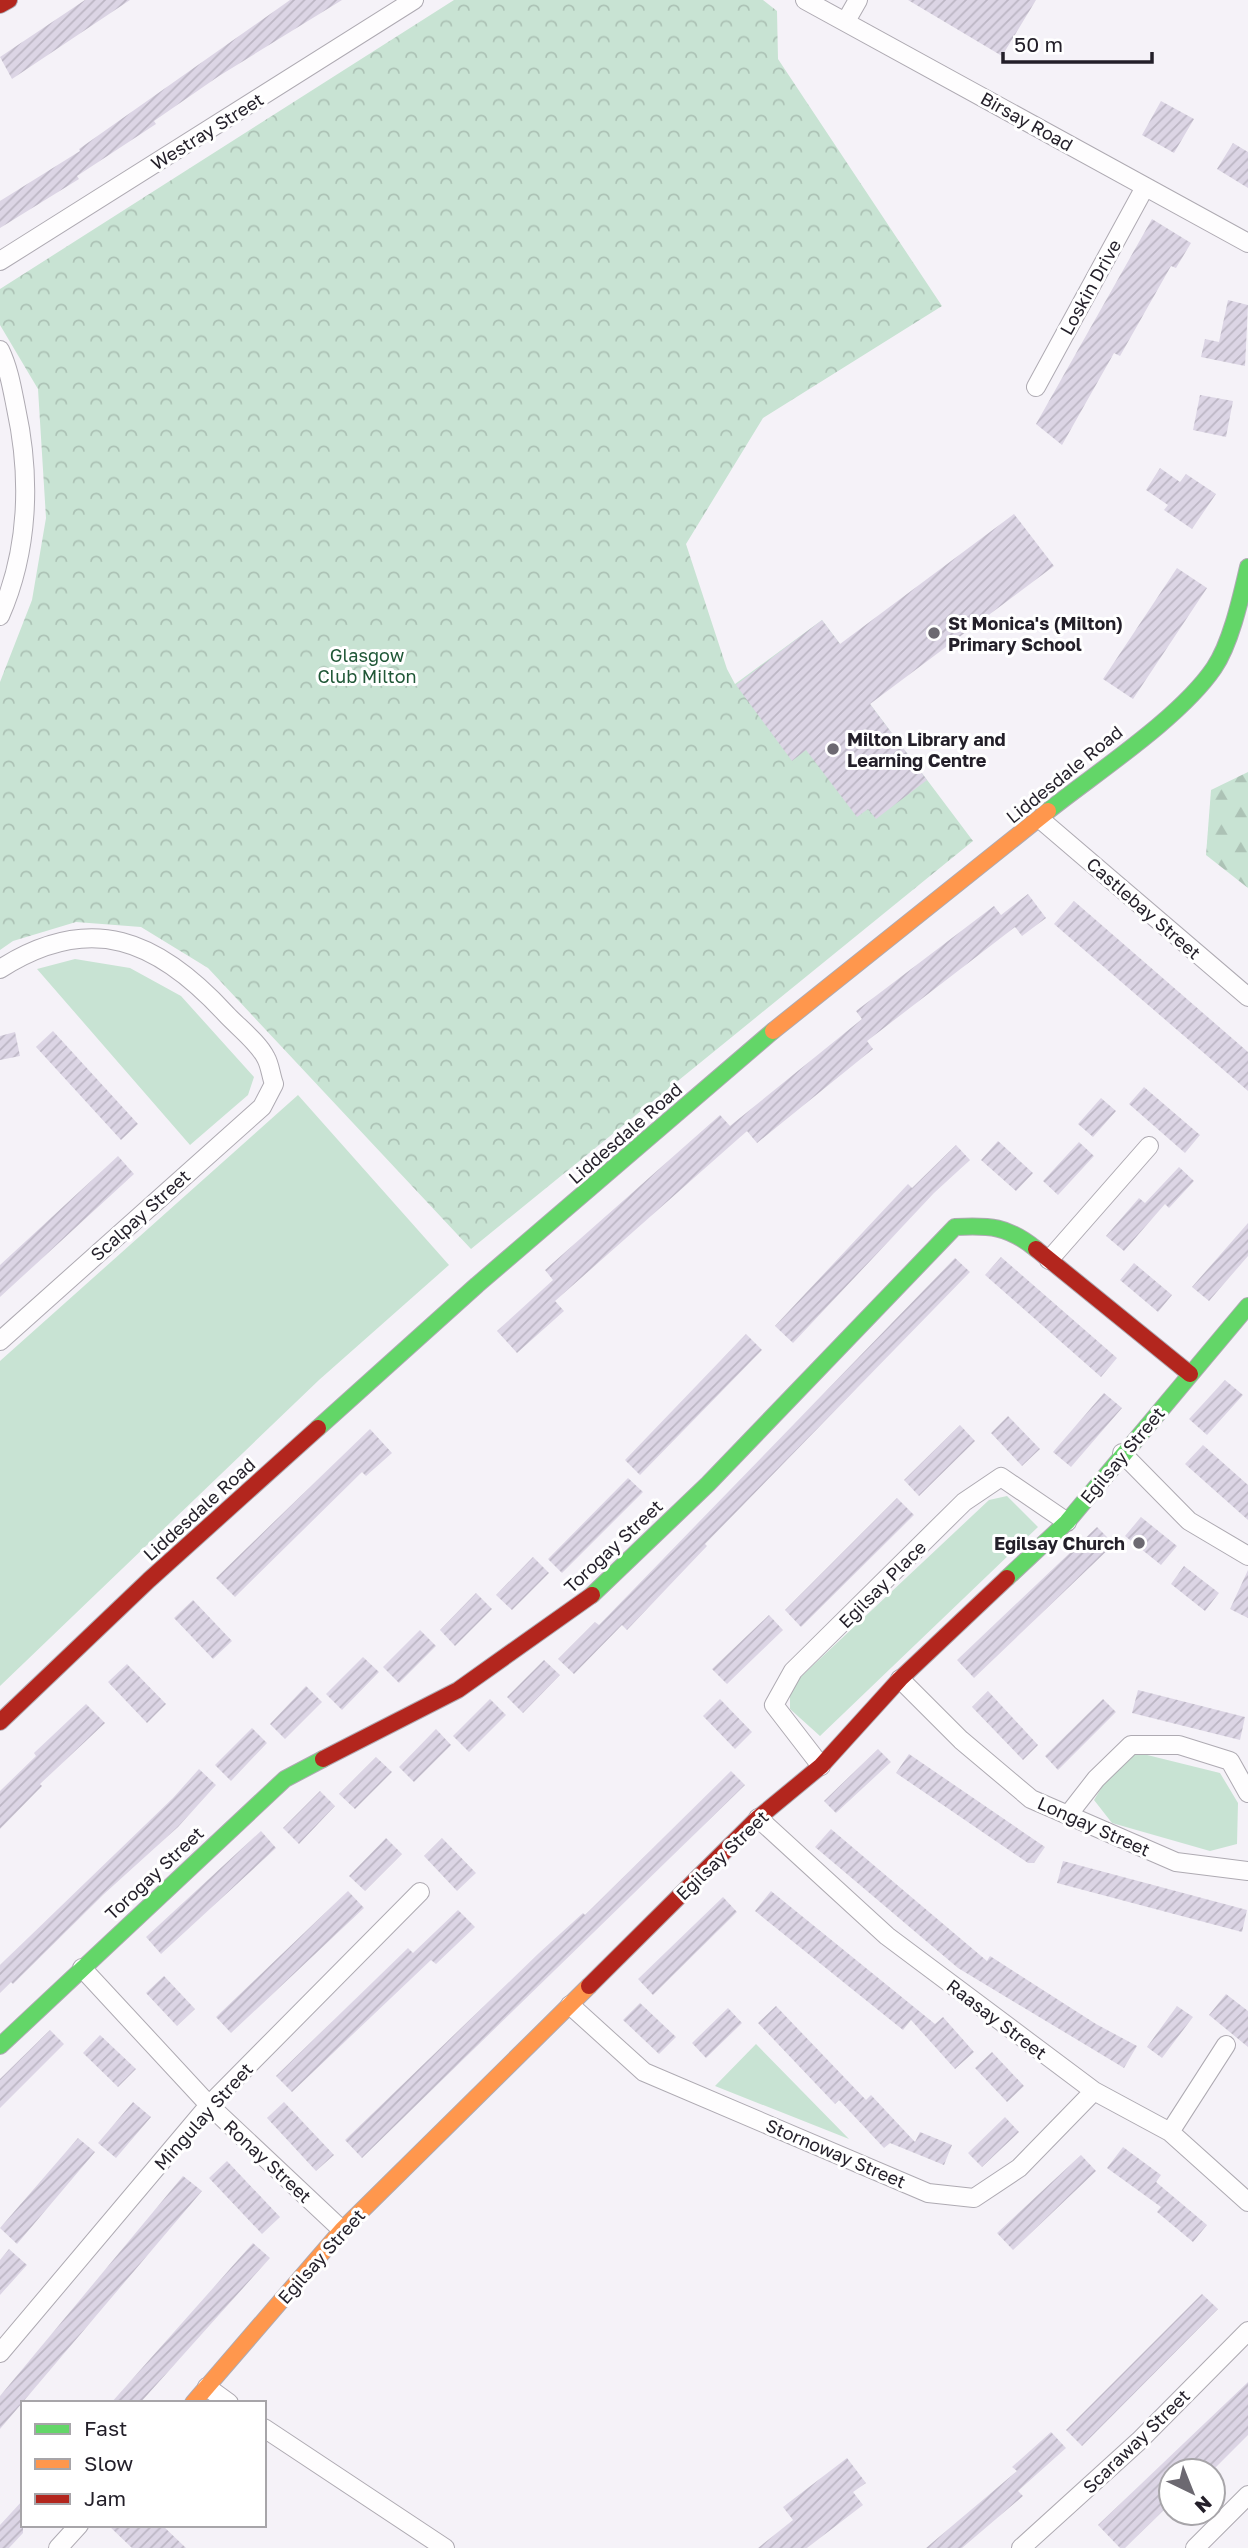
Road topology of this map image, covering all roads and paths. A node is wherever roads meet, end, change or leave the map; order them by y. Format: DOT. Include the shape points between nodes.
graph roads {
  1 [pos="9,0"];
  2 [pos="414,0"];
  3 [pos="805,0"];
  4 [pos="858,0"];
  5 [pos="0,5"];
  6 [pos="846,21"];
  7 [pos="1145,187"];
  8 [pos="1248,243"];
  9 [pos="0,261"];
  10 [pos="0,350"];
  11 [pos="1036,387"];
  12 [pos="1248,567"];
  13 [pos="0,615"];
  14 [pos="1040,819"];
  15 [pos="0,969"];
  16 [pos="1248,997"];
  17 [pos="1149,1146"];
  18 [pos="1049,1260"];
  19 [pos="1248,1306"];
  20 [pos="0,1342"];
  21 [pos="1191,1374"];
  22 [pos="1122,1453"];
  23 [pos="1067,1522"];
  24 [pos="1248,1556"];
  25 [pos="900,1679"];
  26 [pos="0,1722"];
  27 [pos="821,1766"];
  28 [pos="1248,1793"];
  29 [pos="1068,1815"];
  30 [pos="758,1818"];
  31 [pos="1248,1871"];
  32 [pos="420,1892"];
  33 [pos="82,1968"];
  34 [pos="570,2005"];
  35 [pos="1226,2045"];
  36 [pos="0,2046"];
  37 [pos="1094,2091"];
  38 [pos="209,2105"];
  39 [pos="1170,2132"];
  40 [pos="1248,2202"];
  41 [pos="342,2230"];
  42 [pos="1248,2332"];
  43 [pos="0,2353"];
  44 [pos="207,2387"];
  45 [pos="194,2401"];
  46 [pos="226,2401"];
  47 [pos="266,2429"];
  48 [pos="1248,2495"];
  49 [pos="77,2527"];
  50 [pos="58,2548"];
  51 [pos="445,2548"];
  52 [pos="1021,2548"];
  53 [pos="1195,2548"];
  1 -- 5 [label="street"];
  2 -- 9 [label="street, Westray Street"];
  3 -- 6 [label="street, Birsay Road"];
  4 -- 6 [label="street"];
  6 -- 7 [label="street, Birsay Road"];
  7 -- 8 [label="street, Birsay Road"];
  7 -- 11 [label="street, Loskin Drive"];
  10 -- 13 [label="street" via="8,365 24,446 26,521 11,591"];
  12 -- 14 [label="street, Liddesdale Road" via="1215,667 1179,707"];
  14 -- 16 [label="street, Castlebay Street"];
  14 -- 26 [label="street, Liddesdale Road" via="785,1021 477,1285 149,1580"];
  15 -- 20 [label="street, Scalpay Street" via="49,944 106,937 138,945 195,980 266,1057 274,1084 262,1107"];
  17 -- 18 [label="street"];
  18 -- 21 [label="street, Torogay Street"];
  18 -- 33 [label="street, Torogay Street" via="1021,1237 990,1225 955,1227 708,1484 592,1595 458,1690 285,1779"];
  19 -- 21 [label="street, Egilsay Street"];
  21 -- 22 [label="street, Egilsay Street"];
  22 -- 23 [label="street, Egilsay Street"];
  22 -- 24 [label="street" via="1189,1521"];
  23 -- 25 [label="street, Egilsay Street"];
  23 -- 27 [label="street, Egilsay Place" via="1001,1477 964,1502 793,1671 774,1705"];
  25 -- 27 [label="street, Egilsay Street"];
  25 -- 29 [label="street, Longay Street" via="961,1740 1031,1799"];
  27 -- 30 [label="street, Egilsay Street"];
  28 -- 29 [label="street" via="1230,1761 1178,1745 1131,1745"];
  29 -- 31 [label="street, Longay Street" via="1175,1862"];
  30 -- 34 [label="street, Egilsay Street"];
  30 -- 37 [label="street, Raasay Street" via="887,1936"];
  32 -- 38 [label="street, Mingulay Street"];
  33 -- 36 [label="street, Torogay Street"];
  33 -- 38 [label="street, Ronay Street"];
  34 -- 37 [label="street, Stornoway Street" via="644,2071 928,2193 974,2198 1019,2168"];
  34 -- 41 [label="street, Egilsay Street"];
  35 -- 39 [label="street"];
  37 -- 39 [label="street, Raasay Street"];
  38 -- 41 [label="street, Ronay Street"];
  38 -- 43 [label="street, Mingulay Street"];
  39 -- 40 [label="street, Raasay Street"];
  41 -- 44 [label="street, Egilsay Street"];
  42 -- 52 [label="street, Scaraway Street" via="1139,2441"];
  44 -- 45 [label="street, Egilsay Street"];
  44 -- 46 [label="street"];
  47 -- 51 [label="street"];
  48 -- 53 [label="street"];
  49 -- 50 [label="street"];
}
